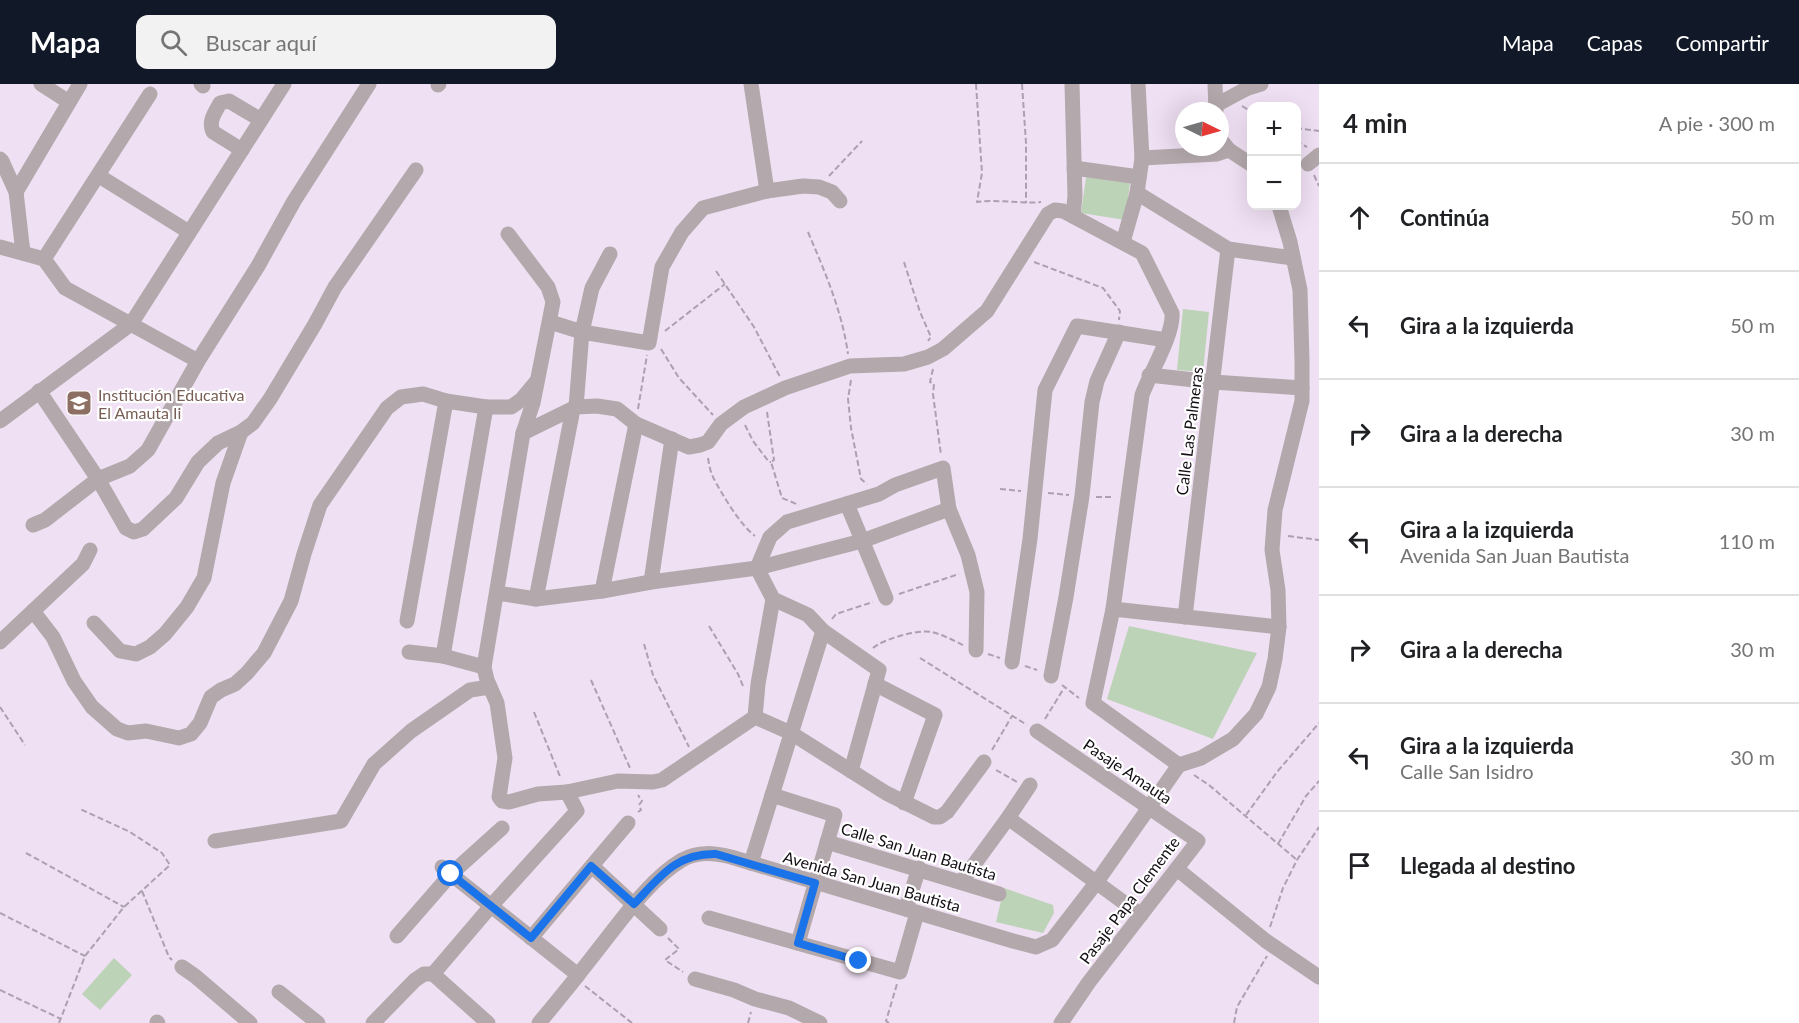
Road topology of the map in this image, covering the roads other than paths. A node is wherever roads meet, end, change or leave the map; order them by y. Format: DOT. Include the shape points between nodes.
graph roads {
  1 [pos="40,84"];
  2 [pos="80,84"];
  3 [pos="284,84"];
  4 [pos="369,84"];
  5 [pos="751,84"];
  6 [pos="1072,84"];
  7 [pos="1138,84"];
  8 [pos="1215,84"];
  9 [pos="1261,84"];
  10 [pos="150,94"];
  11 [pos="69,102"];
  12 [pos="1216,102"];
  13 [pos="1226,102"];
  14 [pos="261,120"];
  15 [pos="1229,148"];
  16 [pos="242,150"];
  17 [pos="1180,156"];
  18 [pos="1142,158"];
  19 [pos="0,159"];
  20 [pos="1247,162"];
  21 [pos="1074,168"];
  22 [pos="416,170"];
  23 [pos="99,176"];
  24 [pos="1139,177"];
  25 [pos="767,191"];
  26 [pos="16,192"];
  27 [pos="1137,193"];
  28 [pos="840,201"];
  29 [pos="1280,210"];
  30 [pos="1068,214"];
  31 [pos="189,232"];
  32 [pos="508,234"];
  33 [pos="1123,242"];
  34 [pos="0,247"];
  35 [pos="1227,249"];
  36 [pos="23,253"];
  37 [pos="610,254"];
  38 [pos="1293,258"];
  39 [pos="44,259"];
  40 [pos="550,322"];
  41 [pos="131,324"];
  42 [pos="582,332"];
  43 [pos="1119,332"];
  44 [pos="1166,340"];
  45 [pos="198,361"];
  46 [pos="1149,375"];
  47 [pos="538,379"];
  48 [pos="1213,382"];
  49 [pos="1302,388"];
  50 [pos="39,391"];
  51 [pos="446,401"];
  52 [pos="486,407"];
  53 [pos="574,408"];
  54 [pos="0,420"];
  55 [pos="636,423"];
  56 [pos="241,432"];
  57 [pos="523,433"];
  58 [pos="672,439"];
  59 [pos="98,479"];
  60 [pos="847,504"];
  61 [pos="949,509"];
  62 [pos="33,525"];
  63 [pos="862,541"];
  64 [pos="90,550"];
  65 [pos="757,568"];
  66 [pos="651,582"];
  67 [pos="602,591"];
  68 [pos="497,592"];
  69 [pos="886,598"];
  70 [pos="536,599"];
  71 [pos="773,599"];
  72 [pos="1113,609"];
  73 [pos="33,611"];
  74 [pos="1185,617"];
  75 [pos="407,621"];
  76 [pos="94,623"];
  77 [pos="1279,627"];
  78 [pos="823,631"];
  79 [pos="0,642"];
  80 [pos="976,650"];
  81 [pos="409,652"];
  82 [pos="442,656"];
  83 [pos="1012,662"];
  84 [pos="484,667"];
  85 [pos="1051,676"];
  86 [pos="875,684"];
  87 [pos="490,687"];
  88 [pos="755,717"];
  89 [pos="1037,731"];
  90 [pos="791,733"];
  91 [pos="984,762"];
  92 [pos="1179,765"];
  93 [pos="850,771"];
  94 [pos="1028,787"];
  95 [pos="567,792"];
  96 [pos="772,795"];
  97 [pos="904,803"];
  98 [pos="1150,807"];
  99 [pos="1008,818"];
  100 [pos="628,823"];
  101 [pos="502,828"];
  102 [pos="215,841"];
  103 [pos="1198,841"];
  104 [pos="827,842"];
  105 [pos="751,863"];
  106 [pos="591,866"];
  107 [pos="919,868"];
  108 [pos="1177,869"];
  109 [pos="447,870"];
  110 [pos="962,881"];
  111 [pos="815,883"];
  112 [pos="1096,883"];
  113 [pos="999,894"];
  114 [pos="634,904"];
  115 [pos="490,906"];
  116 [pos="911,911"];
  117 [pos="1141,915"];
  118 [pos="709,918"];
  119 [pos="660,929"];
  120 [pos="397,936"];
  121 [pos="531,938"];
  122 [pos="798,943"];
  123 [pos="182,967"];
  124 [pos="1317,973"];
  125 [pos="433,974"];
  126 [pos="577,977"];
  127 [pos="695,979"];
  128 [pos="279,992"];
  129 [pos="250,1023"];
  130 [pos="318,1023"];
  131 [pos="373,1023"];
  132 [pos="488,1023"];
  133 [pos="539,1023"];
  134 [pos="820,1023"];
  135 [pos="1061,1023"];
  1 -- 11 [label="street"];
  2 -- 11 [label="street"];
  3 -- 14 [label="street"];
  4 -- 45 [label="street"];
  5 -- 25 [label="street"];
  6 -- 21 [label="street"];
  7 -- 18 [label="street"];
  8 -- 12 [label="street"];
  9 -- 13 [label="street"];
  10 -- 23 [label="street"];
  11 -- 26 [label="street"];
  14 -- 16 [label="street"];
  14 -- 16 [label="street" via="229,101 220,103 211,121 213,132"];
  15 -- 20 [label="street"];
  16 -- 31 [label="street"];
  17 -- 18 [label="street"];
  18 -- 24 [label="street"];
  19 -- 26 [label="street"];
  21 -- 24 [label="street"];
  21 -- 30 [label="street" via="1075,196"];
  22 -- 56 [label="street" via="335,287 270,399 253,423"];
  23 -- 31 [label="street"];
  23 -- 39 [label="street"];
  24 -- 27 [label="street"];
  25 -- 28 [label="street" via="819,187 832,192"];
  25 -- 42 [label="street" via="703,208 682,232 662,267 652,341"];
  26 -- 36 [label="street"];
  27 -- 33 [label="street"];
  27 -- 35 [label="street"];
  29 -- 38 [label="street"];
  30 -- 33 [label="street"];
  30 -- 58 [label="street" via="1055,210 1048,214 987,311 944,349 903,364 850,366 785,388 739,411 700,445 689,447"];
  31 -- 41 [label="street"];
  32 -- 40 [label="street" via="548,287 553,302"];
  33 -- 44 [label="street" via="1142,253 1172,313"];
  34 -- 36 [label="street"];
  35 -- 38 [label="street"];
  35 -- 48 [label="street, Calle Las Palmeras"];
  36 -- 39 [label="street"];
  37 -- 42 [label="street" via="592,288"];
  38 -- 49 [label="street" via="1300,290"];
  39 -- 41 [label="street" via="65,288"];
  40 -- 42 [label="street"];
  40 -- 47 [label="street"];
  41 -- 45 [label="street"];
  41 -- 50 [label="street"];
  42 -- 53 [label="street"];
  43 -- 44 [label="street"];
  43 -- 83 [label="street" via="1077,326 1045,390"];
  43 -- 85 [label="street" via="1092,402 1082,496"];
  44 -- 46 [label="street"];
  45 -- 59 [label="street" via="148,450 130,466"];
  46 -- 48 [label="street"];
  46 -- 72 [label="street" via="1142,395"];
  47 -- 52 [label="street" via="511,407"];
  47 -- 57 [label="street"];
  48 -- 49 [label="street"];
  48 -- 74 [label="street, Calle Las Palmeras"];
  49 -- 77 [label="street" via="1275,510 1272,550"];
  50 -- 54 [label="street"];
  50 -- 59 [label="street"];
  51 -- 52 [label="street"];
  51 -- 73 [label="street" via="423,394 401,396 387,408 320,505 291,601 264,653 235,684 211,697 191,734 179,738 117,729 92,707 74,681 53,637"];
  51 -- 75 [label="street"];
  52 -- 82 [label="street"];
  53 -- 55 [label="street" via="597,405 617,409"];
  53 -- 57 [label="street"];
  53 -- 70 [label="street"];
  55 -- 58 [label="street"];
  55 -- 67 [label="street"];
  56 -- 59 [label="street" via="218,443 198,462 176,498 143,529 134,532 126,528"];
  56 -- 76 [label="street" via="223,483 204,578 187,607 165,634 136,654 120,651"];
  57 -- 68 [label="street"];
  58 -- 66 [label="street"];
  59 -- 62 [label="street"];
  60 -- 61 [label="street" via="943,468"];
  60 -- 63 [label="street"];
  60 -- 65 [label="street" via="787,522 770,537"];
  61 -- 63 [label="street"];
  61 -- 80 [label="street" via="968,555 977,592"];
  63 -- 65 [label="street"];
  63 -- 69 [label="street"];
  64 -- 73 [label="street" via="83,564"];
  65 -- 66 [label="street"];
  65 -- 71 [label="street"];
  66 -- 67 [label="street"];
  67 -- 70 [label="street"];
  68 -- 70 [label="street"];
  68 -- 84 [label="street"];
  71 -- 78 [label="street" via="808,615"];
  71 -- 88 [label="street"];
  72 -- 74 [label="street"];
  72 -- 92 [label="street" via="1093,703"];
  73 -- 79 [label="street"];
  74 -- 77 [label="street"];
  77 -- 92 [label="street" via="1269,687 1256,714 1233,739 1201,758"];
  78 -- 86 [label="street" via="879,670"];
  78 -- 90 [label="street"];
  81 -- 82 [label="street"];
  82 -- 84 [label="street"];
  84 -- 87 [label="street"];
  86 -- 93 [label="street"];
  86 -- 97 [label="street" via="934,715"];
  87 -- 95 [label="street" via="497,703 505,758 499,797 509,802"];
  87 -- 102 [label="street" via="470,690 411,731 374,764 341,821"];
  88 -- 90 [label="street"];
  88 -- 95 [label="street" via="662,780 618,781"];
  89 -- 98 [label="street, Pasaje Amauta"];
  90 -- 93 [label="street"];
  90 -- 96 [label="street"];
  91 -- 97 [label="street" via="940,817"];
  92 -- 98 [label="street, Avenida San Juan Bautista"];
  93 -- 97 [label="street"];
  94 -- 99 [label="street"];
  95 -- 115 [label="street" via="577,811"];
  96 -- 104 [label="street" via="835,815"];
  96 -- 105 [label="street"];
  98 -- 103 [label="street, Pasaje Amauta"];
  98 -- 112 [label="street, Avenida San Juan Bautista"];
  99 -- 110 [label="street"];
  99 -- 112 [label="street"];
  100 -- 106 [label="street"];
  101 -- 109 [label="street"];
  103 -- 108 [label="street, Pasaje Papa Clemente"];
  104 -- 107 [label="street, Calle San Juan Bautista"];
  104 -- 111 [label="street"];
  105 -- 111 [label="street, Avenida San Juan Bautista"];
  105 -- 114 [label="street, Avenida San Juan Bautista" via="716,854 683,859"];
  106 -- 114 [label="street"];
  106 -- 121 [label="street"];
  107 -- 110 [label="street, Calle San Juan Bautista"];
  107 -- 116 [label="street"];
  108 -- 117 [label="street, Pasaje Papa Clemente"];
  108 -- 124 [label="street" via="1269,944"];
  109 -- 115 [label="street"];
  109 -- 120 [label="street"];
  110 -- 113 [label="street, Calle San Juan Bautista"];
  111 -- 116 [label="street, Avenida San Juan Bautista"];
  111 -- 122 [label="street"];
  112 -- 116 [label="street, Avenida San Juan Bautista" via="1052,940 1036,947"];
  112 -- 117 [label="street"];
  114 -- 119 [label="street"];
  114 -- 126 [label="street, Avenida San Juan Bautista"];
  115 -- 121 [label="street"];
  115 -- 125 [label="street"];
  116 -- 122 [label="street" via="900,972"];
  117 -- 135 [label="street, Pasaje Papa Clemente"];
  118 -- 122 [label="street"];
  121 -- 126 [label="street"];
  123 -- 129 [label="street"];
  125 -- 131 [label="street" via="415,980"];
  125 -- 132 [label="street"];
  126 -- 133 [label="street, Avenida San Juan Bautista"];
  127 -- 134 [label="street" via="789,1008"];
  128 -- 130 [label="street"];
}
